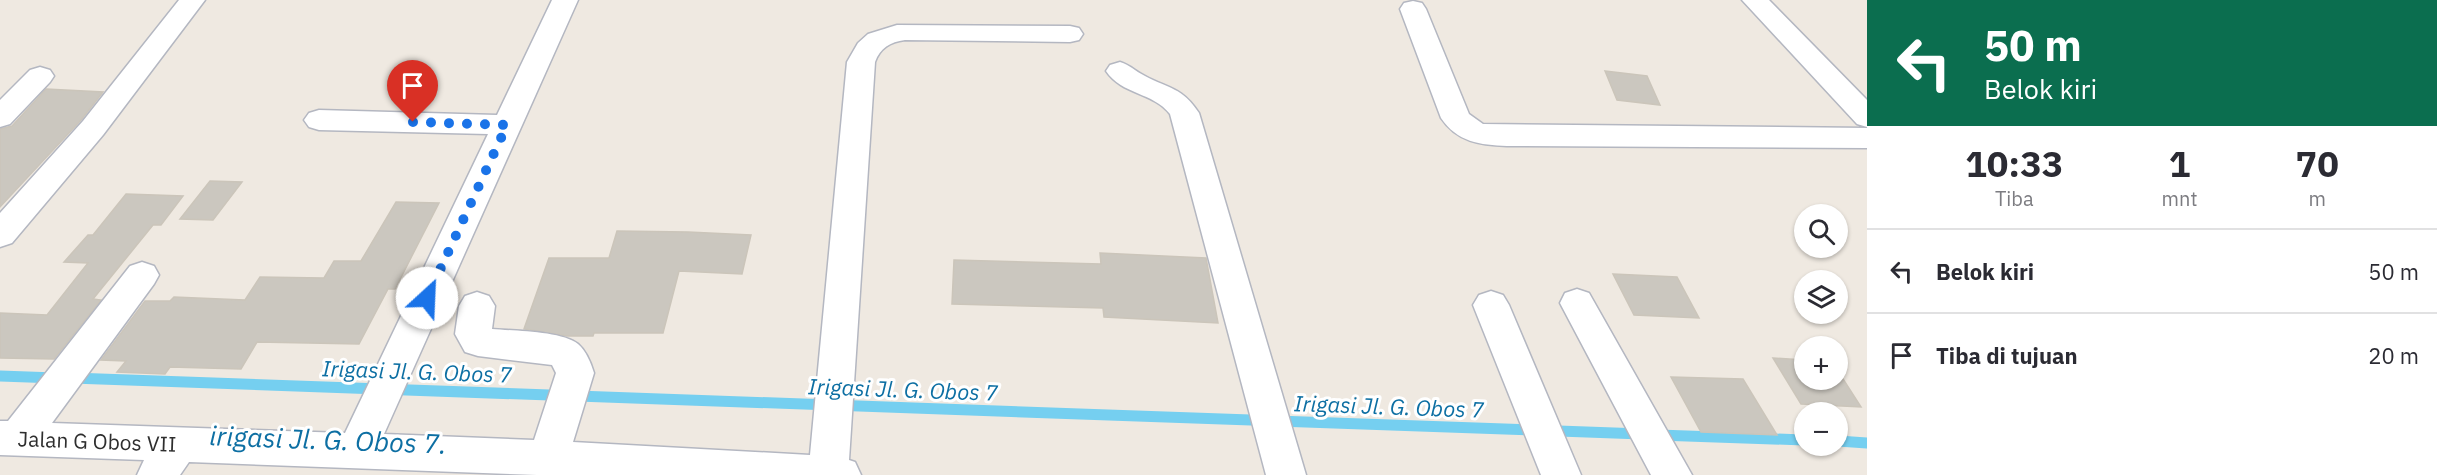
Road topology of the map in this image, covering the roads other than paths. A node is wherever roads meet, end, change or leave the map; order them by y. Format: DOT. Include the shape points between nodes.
graph roads {
  1 [pos="192,0"];
  2 [pos="565,0"];
  3 [pos="1755,0"];
  4 [pos="1413,9"];
  5 [pos="1070,34"];
  6 [pos="1120,71"];
  7 [pos="40,76"];
  8 [pos="1867,116"];
  9 [pos="0,117"];
  10 [pos="319,120"];
  11 [pos="507,125"];
  12 [pos="1867,138"];
  13 [pos="0,235"];
  14 [pos="142,275"];
  15 [pos="1577,303"];
  16 [pos="1491,305"];
  17 [pos="477,306"];
  18 [pos="8,438"];
  19 [pos="179,444"];
  20 [pos="337,458"];
  21 [pos="548,458"];
  22 [pos="505,465"];
  23 [pos="744,472"];
  24 [pos="828,474"];
  25 [pos="156,475"];
  26 [pos="841,475"];
  27 [pos="1286,475"];
  28 [pos="1562,475"];
  29 [pos="1672,475"];
  1 -- 13 [label="street" via="93,129"];
  2 -- 11 [label="street"];
  3 -- 8 [label="street"];
  4 -- 12 [label="street" via="1456,118 1474,133"];
  5 -- 24 [label="street" via="904,32 881,38 864,52"];
  6 -- 27 [label="street" via="1130,82 1170,96 1184,113"];
  7 -- 9 [label="street"];
  10 -- 11 [label="street"];
  11 -- 20 [label="street"];
  14 -- 18 [label="street"];
  15 -- 29 [label="street"];
  16 -- 28 [label="street"];
  17 -- 21 [label="street" via="473,334 478,342 551,349 569,356 575,373"];
  18 -- 19 [label="street, Jalan G Obos VII"];
  19 -- 20 [label="street, Jalan G Obos VII"];
  19 -- 25 [label="street"];
  20 -- 22 [label="street, Jalan G Obos VII"];
  21 -- 22 [label="street, Jalan G Obos VII"];
  21 -- 23 [label="street, Jalan G Obos VII"];
  23 -- 24 [label="street, Jalan G Obos VII"];
  24 -- 26 [label="street, Jalan G Obos VII"];
}
